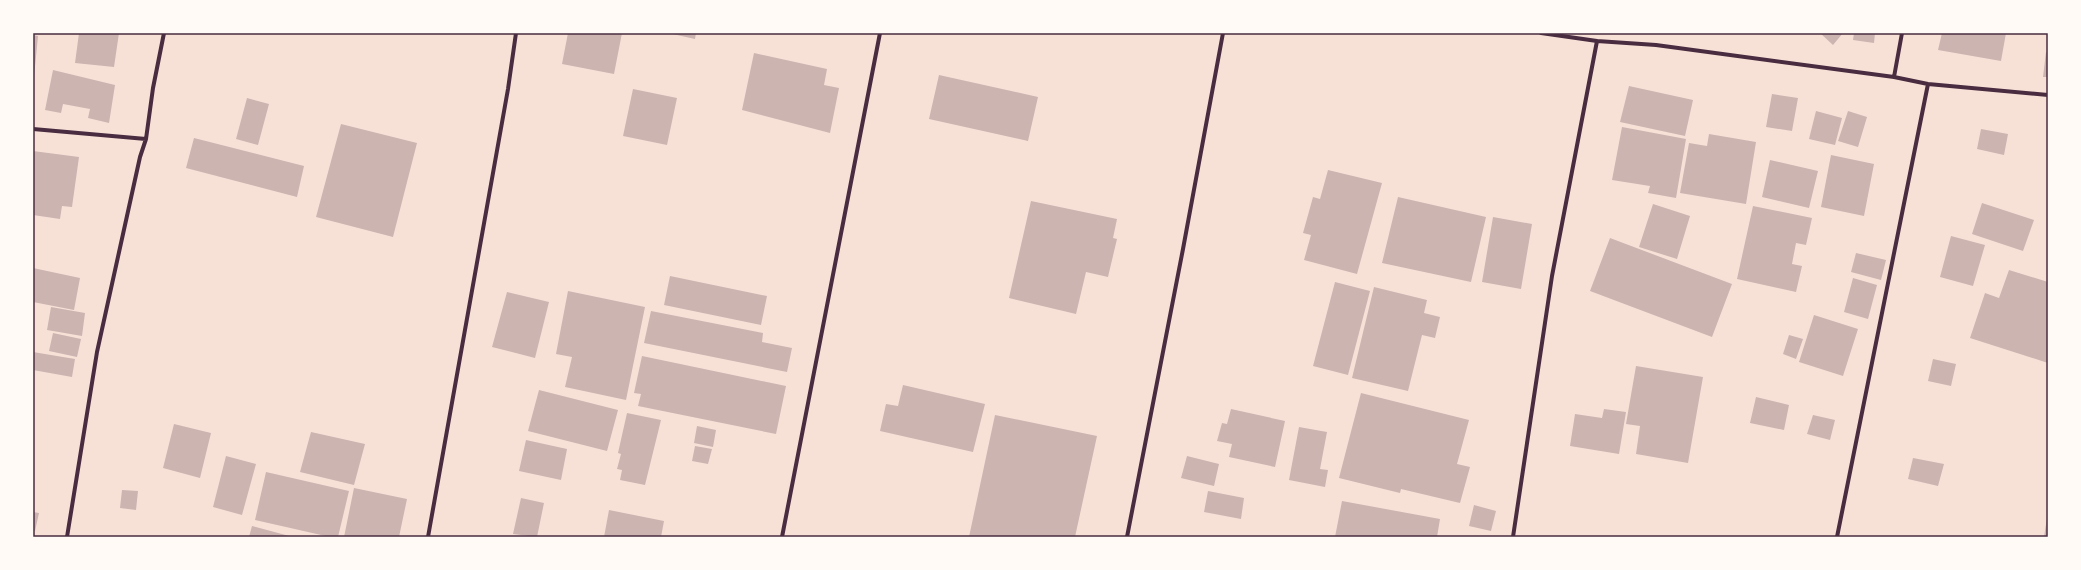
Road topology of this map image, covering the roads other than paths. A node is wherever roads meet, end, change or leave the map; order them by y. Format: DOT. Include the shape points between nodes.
graph roads {
  1 [pos="164,33"];
  2 [pos="516,33"];
  3 [pos="880,33"];
  4 [pos="1223,33"];
  5 [pos="1541,33"];
  6 [pos="1902,33"];
  7 [pos="1597,41"];
  8 [pos="1894,77"];
  9 [pos="1928,84"];
  10 [pos="2048,95"];
  11 [pos="33,129"];
  12 [pos="146,139"];
  13 [pos="67,537"];
  14 [pos="428,537"];
  15 [pos="782,537"];
  16 [pos="1127,537"];
  17 [pos="1513,537"];
  18 [pos="1837,537"];
  1 -- 12 [label="street" via="152,88"];
  2 -- 14 [label="street"];
  3 -- 15 [label="street"];
  4 -- 16 [label="street"];
  5 -- 7 [label="street"];
  6 -- 8 [label="street"];
  7 -- 8 [label="street" via="1656,45"];
  7 -- 17 [label="street" via="1552,276"];
  8 -- 9 [label="street"];
  9 -- 10 [label="street"];
  9 -- 18 [label="street"];
  11 -- 12 [label="street"];
  12 -- 13 [label="street" via="97,352"];
}
